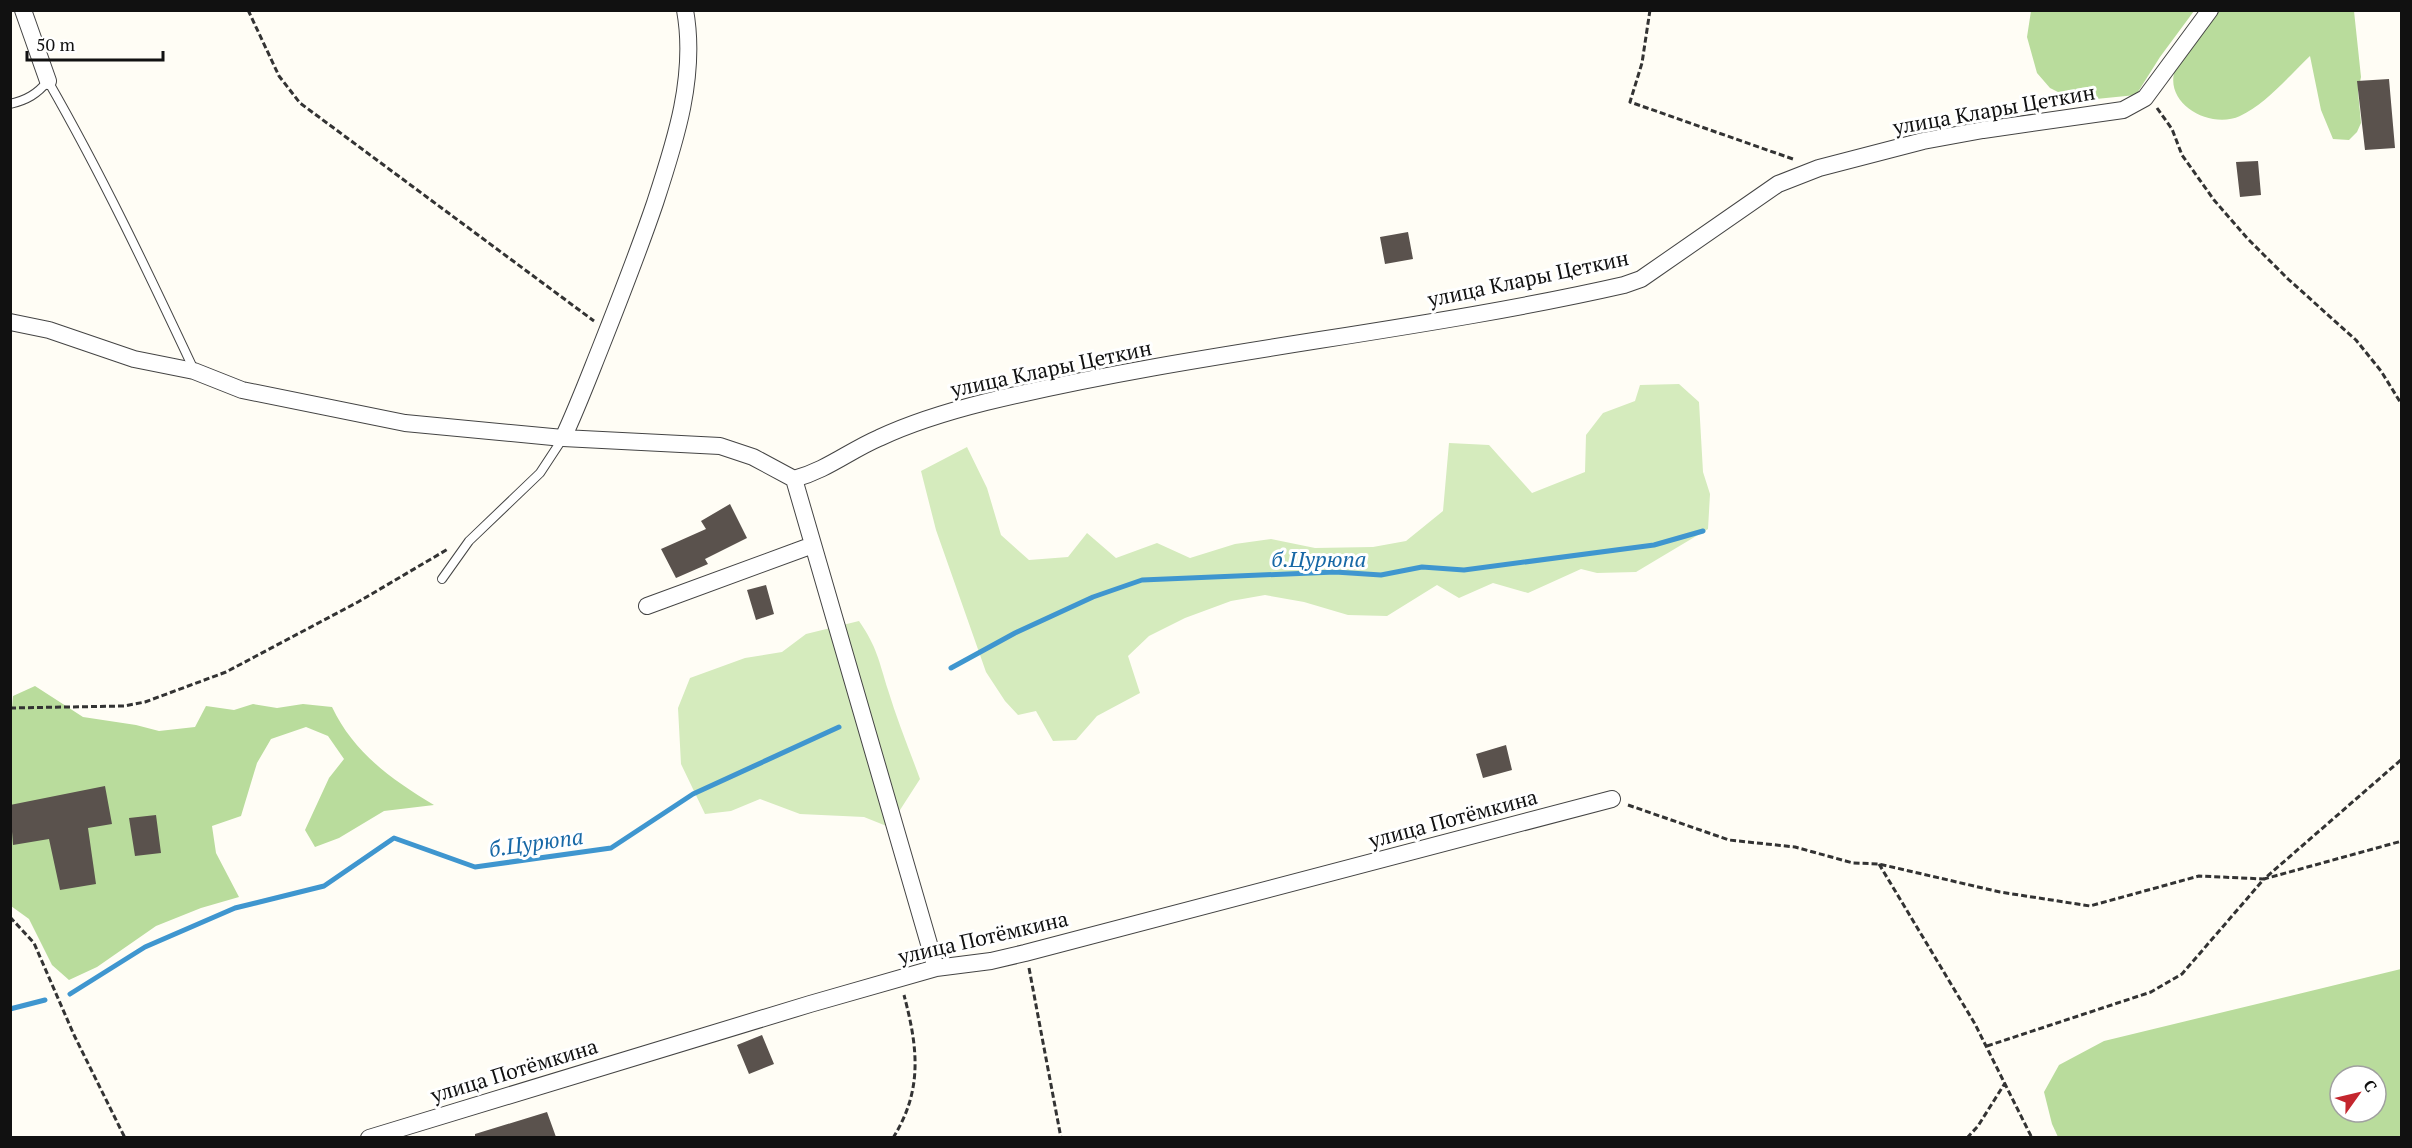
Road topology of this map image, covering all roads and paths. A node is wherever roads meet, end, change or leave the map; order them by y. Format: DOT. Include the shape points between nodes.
graph roads {
  1 [pos="23,10"];
  2 [pos="248,10"];
  3 [pos="685,10"];
  4 [pos="1650,10"];
  5 [pos="2210,10"];
  6 [pos="48,81"];
  7 [pos="2148,94"];
  8 [pos="10,104"];
  9 [pos="1811,170"];
  10 [pos="10,322"];
  11 [pos="608,331"];
  12 [pos="194,371"];
  13 [pos="2402,405"];
  14 [pos="563,438"];
  15 [pos="794,479"];
  16 [pos="469,541"];
  17 [pos="813,545"];
  18 [pos="442,579"];
  19 [pos="647,606"];
  20 [pos="10,708"];
  21 [pos="2402,759"];
  22 [pos="1612,799"];
  23 [pos="2402,841"];
  24 [pos="1879,864"];
  25 [pos="2264,879"];
  26 [pos="10,917"];
  27 [pos="1025,952"];
  28 [pos="936,968"];
  29 [pos="900,978"];
  30 [pos="1987,1046"];
  31 [pos="2005,1083"];
  32 [pos="125,1137"];
  33 [pos="369,1137"];
  34 [pos="893,1137"];
  35 [pos="1061,1137"];
  36 [pos="1967,1137"];
  37 [pos="2032,1137"];
  1 -- 6 [label="street"];
  2 -- 11 [label="path" via="279,76 300,103"];
  3 -- 11 [label="street" via="688,59 677,134"];
  4 -- 9 [label="path" via="1642,63 1629,102 1792,159"];
  5 -- 7 [label="street, улица Клары Цеткин"];
  6 -- 8 [label="lane" via="26,101"];
  6 -- 12 [label="lane" via="129,233"];
  7 -- 9 [label="street, улица Клары Цеткин" via="2123,110 1973,132"];
  7 -- 13 [label="path" via="2172,129 2182,155 2214,200 2288,279 2356,340"];
  9 -- 15 [label="street, улица Клары Цеткин" via="1778,184 1641,279 1624,285 1096,378 984,402 904,427 821,470"];
  10 -- 12 [label="street" via="49,330 134,359"];
  11 -- 14 [label="street"];
  12 -- 14 [label="street" via="242,390 405,423"];
  14 -- 15 [label="street" via="720,446 753,457"];
  14 -- 16 [label="lane" via="540,473"];
  15 -- 17 [label="street"];
  16 -- 18 [label="lane"];
  16 -- 20 [label="path" via="439,552 358,602 226,672 145,702 124,706"];
  17 -- 19 [label="street"];
  17 -- 28 [label="street"];
  21 -- 25 [label="path"];
  22 -- 24 [label="path" via="1729,840 1796,847 1853,863"];
  22 -- 27 [label="street, улица Потёмкина"];
  23 -- 25 [label="path"];
  24 -- 25 [label="path" via="2000,892 2090,906 2199,876"];
  24 -- 30 [label="path"];
  25 -- 30 [label="path" via="2182,974 2151,992"];
  26 -- 32 [label="path" via="34,943"];
  27 -- 28 [label="street, улица Потёмкина"];
  27 -- 35 [label="path"];
  28 -- 29 [label="street, улица Потёмкина"];
  29 -- 33 [label="street, улица Потёмкина"];
  29 -- 34 [label="path" via="917,1062 914,1087"];
  30 -- 31 [label="path"];
  31 -- 36 [label="path"];
  31 -- 37 [label="path"];
}
